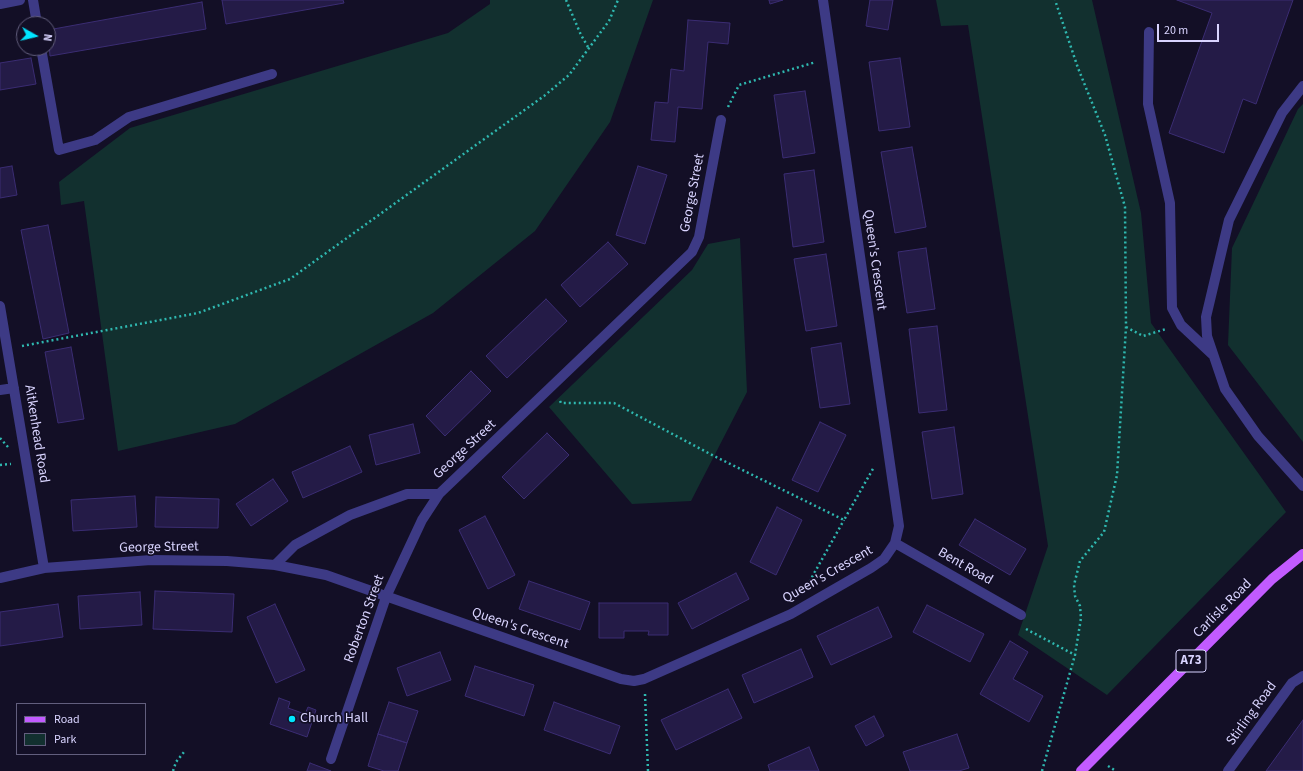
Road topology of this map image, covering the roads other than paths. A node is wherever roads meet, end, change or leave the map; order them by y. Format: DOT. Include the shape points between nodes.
graph roads {
  1 [pos="20,0"];
  2 [pos="33,0"];
  3 [pos="823,0"];
  4 [pos="0,4"];
  5 [pos="36,16"];
  6 [pos="1149,32"];
  7 [pos="42,56"];
  8 [pos="272,74"];
  9 [pos="1303,86"];
  10 [pos="721,120"];
  11 [pos="0,306"];
  12 [pos="1213,356"];
  13 [pos="14,388"];
  14 [pos="0,390"];
  15 [pos="1303,486"];
  16 [pos="439,494"];
  17 [pos="895,543"];
  18 [pos="1303,554"];
  19 [pos="275,565"];
  20 [pos="44,568"];
  21 [pos="0,578"];
  22 [pos="386,597"];
  23 [pos="1020,615"];
  24 [pos="1303,676"];
  25 [pos="331,759"];
  26 [pos="1081,771"];
  27 [pos="1228,771"];
  1 -- 4 [label="street"];
  2 -- 5 [label="street"];
  3 -- 17 [label="street, Queen's Crescent" via="899,526"];
  6 -- 12 [label="street" via="1148,104 1170,202 1172,308 1181,325"];
  7 -- 8 [label="street" via="59,150 95,140 129,118"];
  9 -- 12 [label="street" via="1282,112 1229,220 1206,317 1207,336"];
  10 -- 16 [label="street, George Street" via="700,237 692,252"];
  11 -- 13 [label="street, Aitkenhead Road"];
  12 -- 15 [label="street" via="1225,389 1258,436"];
  13 -- 14 [label="street"];
  13 -- 20 [label="street, Aitkenhead Road"];
  16 -- 19 [label="street, George Street" via="407,494 350,515 295,545"];
  16 -- 22 [label="street, Roberton Street" via="422,520"];
  17 -- 22 [label="street, Queen's Crescent" via="884,559 871,568 790,614 644,679 634,681 621,679"];
  17 -- 23 [label="street, Bent Road"];
  18 -- 26 [label="main road, Carlisle Road / A73" via="1272,579"];
  19 -- 20 [label="street, George Street" via="227,561 151,560"];
  19 -- 22 [label="street, Queen's Crescent" via="326,575"];
  20 -- 21 [label="street, George Street"];
  22 -- 25 [label="street, Roberton Street"];
  24 -- 27 [label="street, Stirling Road" via="1292,683"];
}
